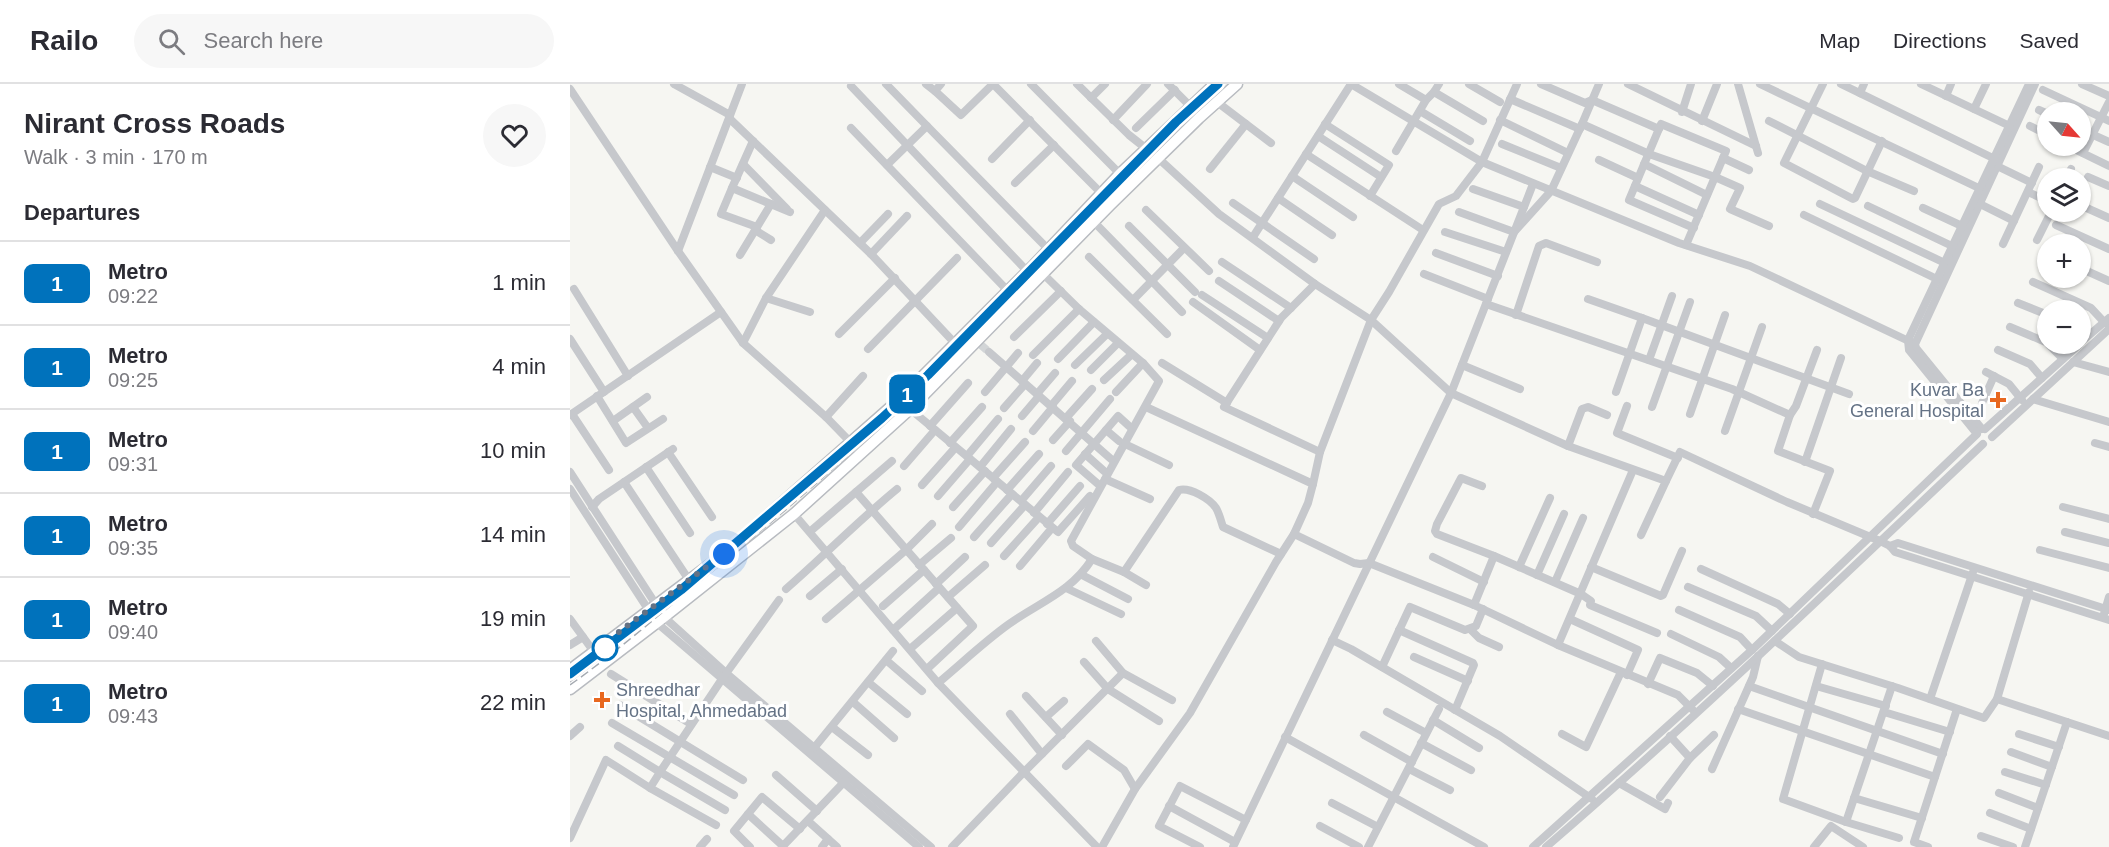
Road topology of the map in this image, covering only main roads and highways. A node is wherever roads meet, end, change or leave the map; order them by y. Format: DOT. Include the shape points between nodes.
graph roads {
  1 [pos="1215,84"];
  2 [pos="1237,84"];
  3 [pos="570,670"];
  4 [pos="570,689"];
  1 -- 3 [label="main road" via="1120,174 900,399 724,554"];
  2 -- 4 [label="main road" via="1158,158 910,409 794,514"];
}
